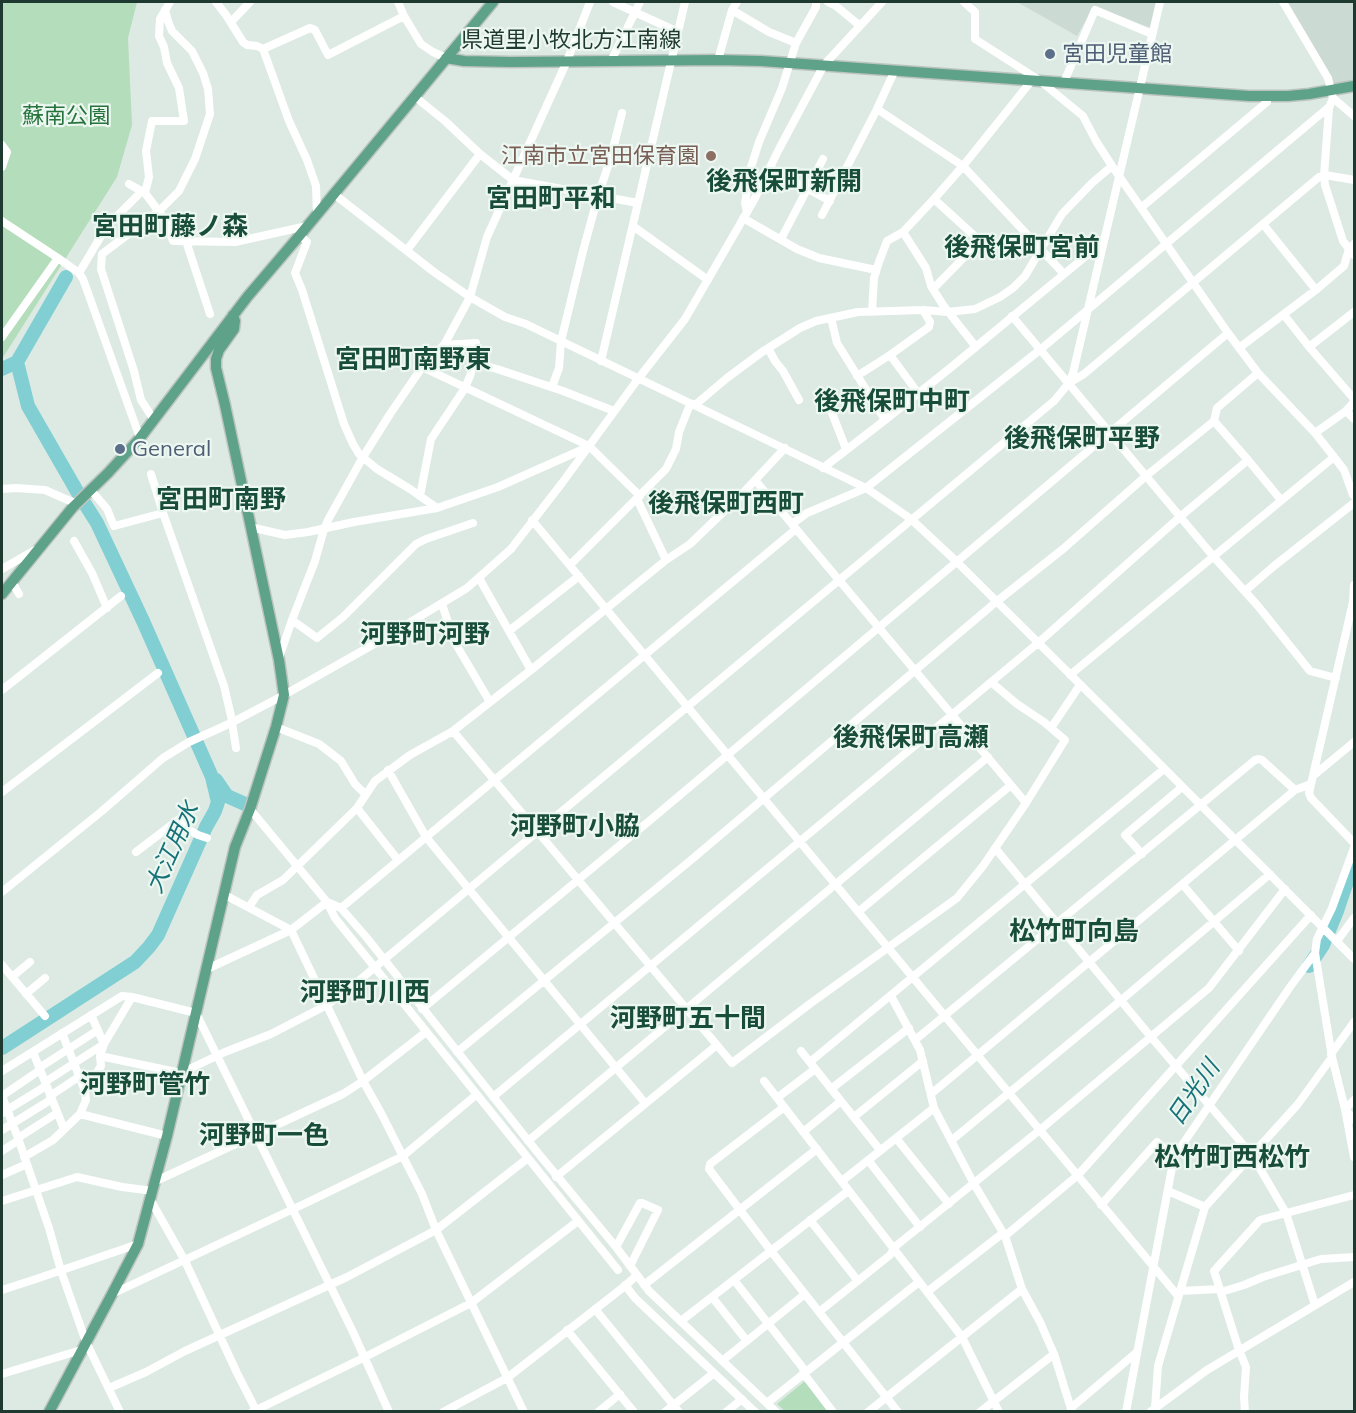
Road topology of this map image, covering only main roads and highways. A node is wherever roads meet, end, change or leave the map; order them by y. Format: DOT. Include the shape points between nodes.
graph roads {
  1 [pos="493,2"];
  2 [pos="446,58"];
  3 [pos="1354,86"];
  4 [pos="233,315"];
  5 [pos="2,594"];
  6 [pos="50,1410"];
  1 -- 2 [label="main road"];
  2 -- 3 [label="main road, 県道里小牧北方江南線" via="499,62 791,63 1332,99"];
  2 -- 4 [label="main road, 県道里小牧北方江南線"];
  4 -- 5 [label="main road, 県道里小牧北方江南線" via="140,438 77,504"];
  4 -- 6 [label="main road" via="234,329 219,350 216,368 284,695 235,848 138,1244"];
}
